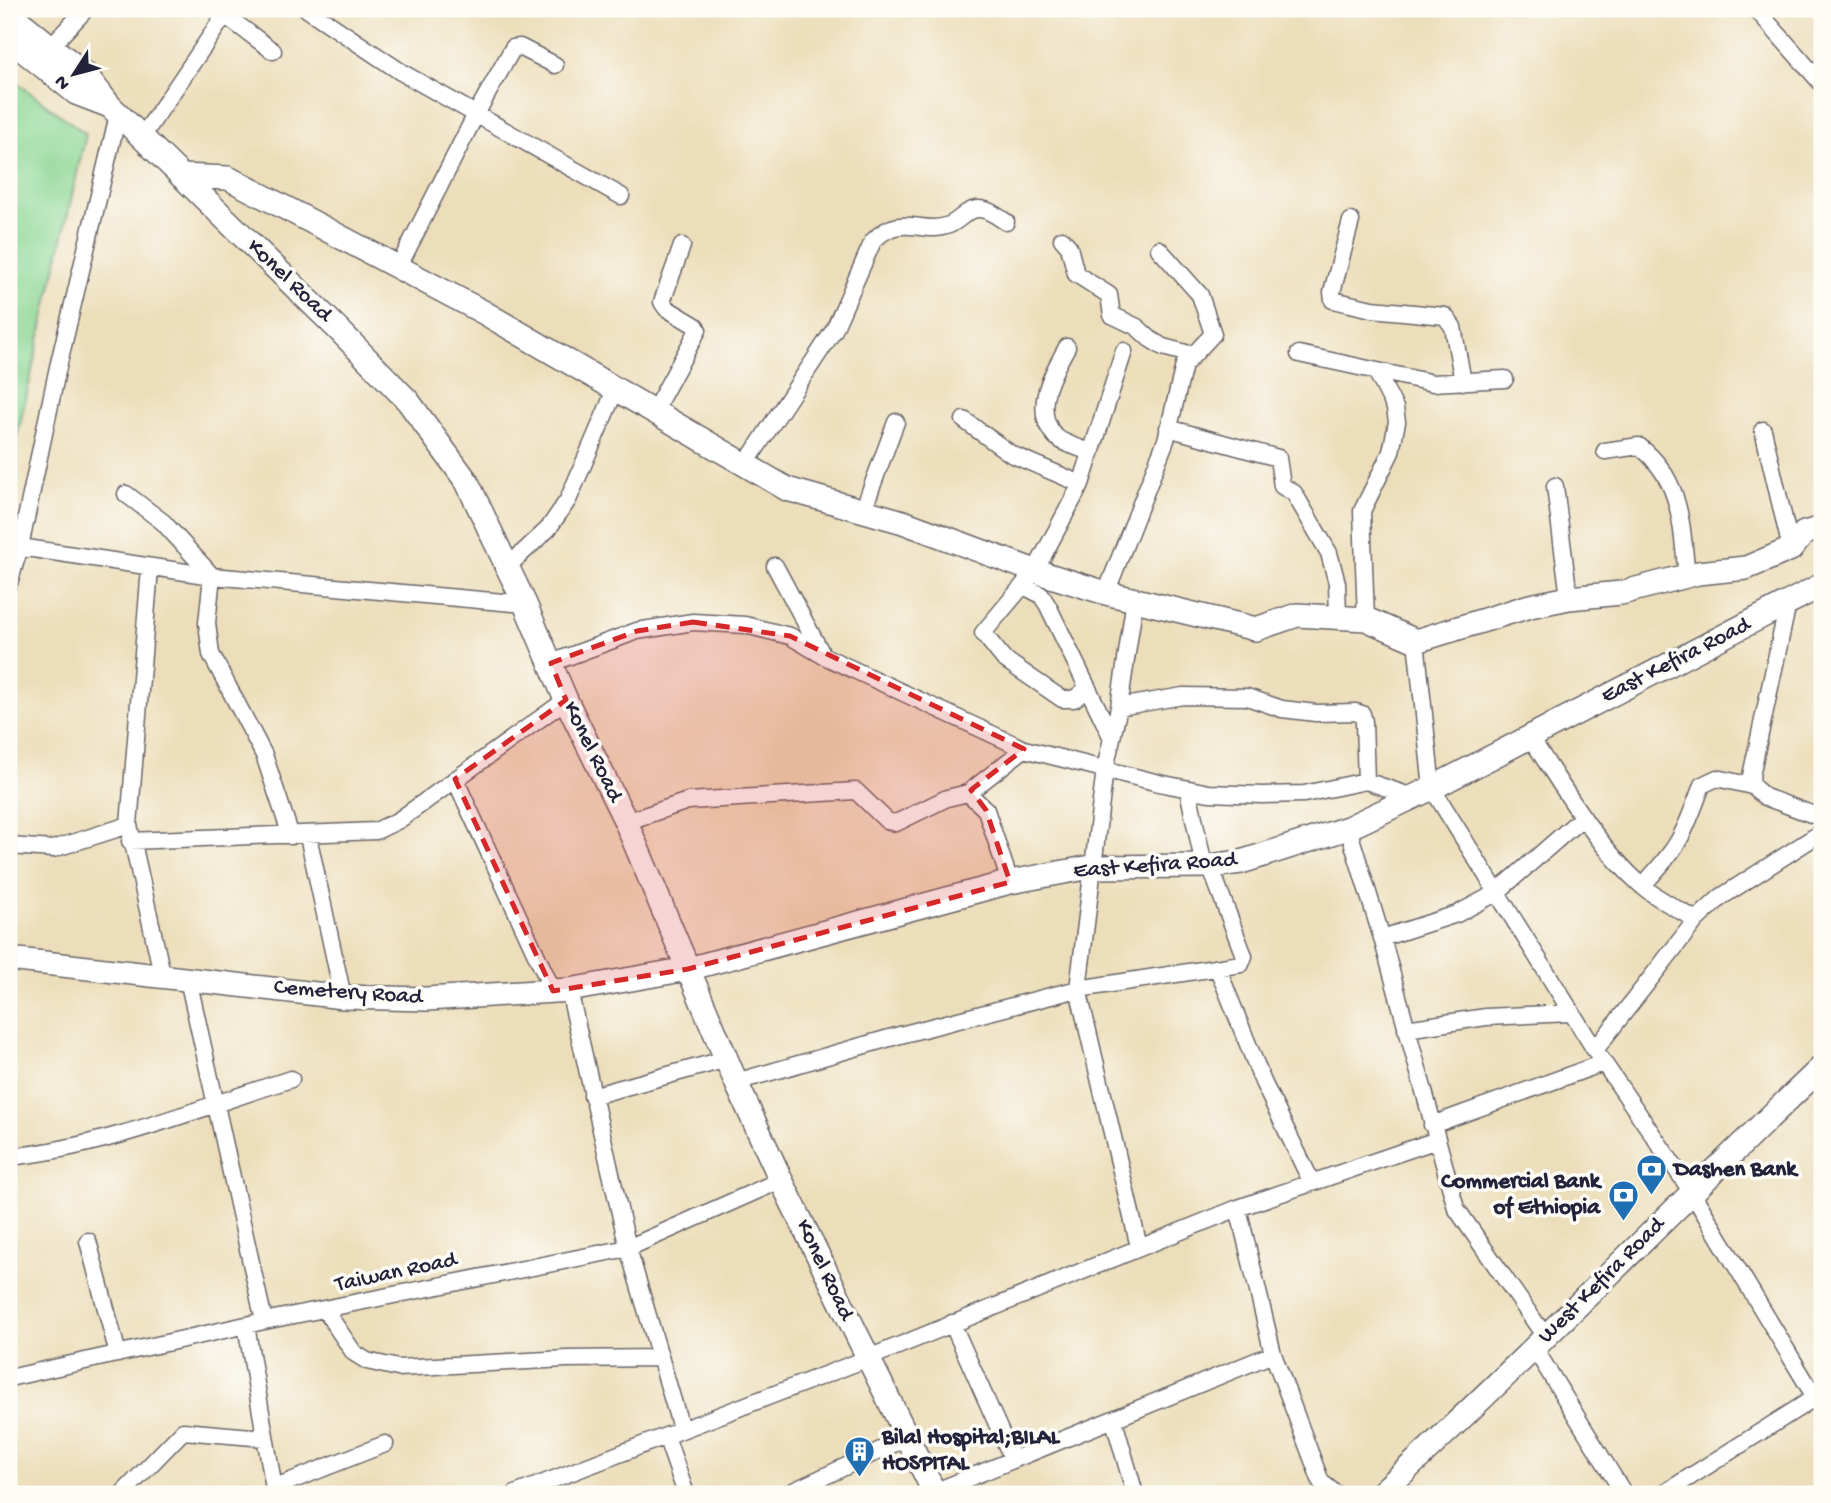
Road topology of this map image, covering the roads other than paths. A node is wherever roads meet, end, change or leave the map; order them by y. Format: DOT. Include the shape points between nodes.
graph roads {
  1 [pos="86,9"];
  2 [pos="307,9"];
  3 [pos="1756,9"];
  4 [pos="228,12"];
  5 [pos="9,13"];
  6 [pos="9,39"];
  7 [pos="51,46"];
  8 [pos="273,51"];
  9 [pos="555,65"];
  10 [pos="1822,84"];
  11 [pos="114,110"];
  12 [pos="476,114"];
  13 [pos="142,137"];
  14 [pos="181,176"];
  15 [pos="621,196"];
  16 [pos="1351,221"];
  17 [pos="1006,222"];
  18 [pos="1062,239"];
  19 [pos="682,246"];
  20 [pos="1159,249"];
  21 [pos="398,268"];
  22 [pos="1067,347"];
  23 [pos="1124,351"];
  24 [pos="1299,354"];
  25 [pos="1193,355"];
  26 [pos="1377,371"];
  27 [pos="1505,379"];
  28 [pos="1463,382"];
  29 [pos="615,388"];
  30 [pos="654,411"];
  31 [pos="964,420"];
  32 [pos="897,422"];
  33 [pos="1168,428"];
  34 [pos="1763,430"];
  35 [pos="1605,451"];
  36 [pos="1091,452"];
  37 [pos="745,466"];
  38 [pos="1081,484"];
  39 [pos="1555,486"];
  40 [pos="127,494"];
  41 [pos="862,513"];
  42 [pos="1822,528"];
  43 [pos="20,547"];
  44 [pos="1791,549"];
  45 [pos="775,566"];
  46 [pos="507,567"];
  47 [pos="150,568"];
  48 [pos="212,576"];
  49 [pos="1687,576"];
  50 [pos="1029,578"];
  51 [pos="9,583"];
  52 [pos="1822,585"];
  53 [pos="1106,593"];
  54 [pos="1569,598"];
  55 [pos="1135,600"];
  56 [pos="1788,603"];
  57 [pos="525,604"];
  58 [pos="1338,618"];
  59 [pos="1366,619"];
  60 [pos="1416,641"];
  61 [pos="824,656"];
  62 [pos="551,663"];
  63 [pos="1088,688"];
  64 [pos="566,700"];
  65 [pos="1119,706"];
  66 [pos="1111,736"];
  67 [pos="1530,737"];
  68 [pos="1024,748"];
  69 [pos="1105,769"];
  70 [pos="455,779"];
  71 [pos="1366,781"];
  72 [pos="1752,786"];
  73 [pos="1188,790"];
  74 [pos="1422,792"];
  75 [pos="968,793"];
  76 [pos="1583,817"];
  77 [pos="1822,818"];
  78 [pos="626,822"];
  79 [pos="1348,828"];
  80 [pos="1822,832"];
  81 [pos="130,833"];
  82 [pos="300,836"];
  83 [pos="9,846"];
  84 [pos="1207,866"];
  85 [pos="1091,867"];
  86 [pos="1010,882"];
  87 [pos="1642,886"];
  88 [pos="1496,893"];
  89 [pos="1696,920"];
  90 [pos="1382,938"];
  91 [pos="9,959"];
  92 [pos="688,969"];
  93 [pos="1218,969"];
  94 [pos="163,978"];
  95 [pos="188,979"];
  96 [pos="1078,989"];
  97 [pos="561,990"];
  98 [pos="343,997"];
  99 [pos="1572,1013"];
  100 [pos="1406,1029"];
  101 [pos="1599,1057"];
  102 [pos="727,1059"];
  103 [pos="1822,1067"];
  104 [pos="291,1079"];
  105 [pos="736,1082"];
  106 [pos="592,1096"];
  107 [pos="215,1103"];
  108 [pos="1434,1132"];
  109 [pos="9,1157"];
  110 [pos="781,1181"];
  111 [pos="1312,1183"];
  112 [pos="1691,1191"];
  113 [pos="1238,1208"];
  114 [pos="88,1241"];
  115 [pos="1139,1247"];
  116 [pos="628,1248"];
  117 [pos="325,1310"];
  118 [pos="264,1321"];
  119 [pos="952,1323"];
  120 [pos="246,1325"];
  121 [pos="1541,1343"];
  122 [pos="118,1354"];
  123 [pos="1273,1354"];
  124 [pos="659,1358"];
  125 [pos="866,1359"];
  126 [pos="9,1378"];
  127 [pos="1820,1400"];
  128 [pos="1114,1421"];
  129 [pos="673,1432"];
  130 [pos="265,1438"];
  131 [pos="906,1438"];
  132 [pos="385,1444"];
  133 [pos="1013,1461"];
  134 [pos="1391,1490"];
  135 [pos="274,1491"];
  136 [pos="934,1493"];
  137 [pos="122,1494"];
  138 [pos="515,1494"];
  139 [pos="686,1494"];
  140 [pos="787,1494"];
  141 [pos="1136,1494"];
  142 [pos="1336,1494"];
  143 [pos="1624,1494"];
  144 [pos="1663,1494"];
  1 -- 7 [label="street"];
  2 -- 12 [label="street" via="401,72"];
  3 -- 10 [label="street"];
  4 -- 8 [label="street"];
  4 -- 13 [label="street"];
  5 -- 7 [label="main road"];
  6 -- 11 [label="main road" via="76,93"];
  7 -- 11 [label="main road" via="86,75"];
  9 -- 12 [label="street" via="516,46"];
  11 -- 13 [label="main road, Konel Road"];
  11 -- 43 [label="street"];
  12 -- 15 [label="street"];
  12 -- 21 [label="street"];
  13 -- 14 [label="main road, Konel Road"];
  14 -- 21 [label="main road" via="228,178"];
  14 -- 46 [label="main road, Konel Road" via="408,401 467,482"];
  16 -- 28 [label="street" via="1333,300 1445,316 1453,327"];
  17 -- 37 [label="street" via="973,209 948,226 899,226 883,231 873,241 834,330"];
  18 -- 25 [label="street" via="1078,277 1109,295 1112,315 1138,327 1163,347"];
  19 -- 30 [label="street" via="662,302 698,330"];
  20 -- 25 [label="street" via="1200,295 1211,325 1210,340"];
  21 -- 29 [label="main road"];
  22 -- 36 [label="street" via="1048,384 1048,425 1057,438"];
  23 -- 36 [label="street"];
  24 -- 26 [label="street"];
  25 -- 33 [label="street" via="1184,365"];
  26 -- 28 [label="street" via="1433,383"];
  26 -- 59 [label="street" via="1397,422 1391,452 1362,512"];
  27 -- 28 [label="street"];
  29 -- 30 [label="main road"];
  29 -- 46 [label="street" via="568,500 548,529"];
  30 -- 37 [label="main road"];
  31 -- 38 [label="street" via="1011,454"];
  32 -- 41 [label="street"];
  33 -- 53 [label="street"];
  33 -- 58 [label="street" via="1278,458 1282,486 1294,493 1329,553 1337,583"];
  34 -- 44 [label="street"];
  35 -- 49 [label="street" via="1639,446 1672,485 1678,498"];
  36 -- 38 [label="street"];
  37 -- 41 [label="main road" via="786,489"];
  38 -- 50 [label="street"];
  39 -- 54 [label="street"];
  40 -- 48 [label="street" via="163,522"];
  41 -- 50 [label="main road" via="903,522"];
  42 -- 44 [label="main road" via="1804,533"];
  43 -- 47 [label="street"];
  43 -- 51 [label="street"];
  44 -- 49 [label="main road" via="1746,568"];
  45 -- 61 [label="street"];
  46 -- 57 [label="main road, Konel Road"];
  47 -- 48 [label="street"];
  47 -- 81 [label="street"];
  48 -- 57 [label="street"];
  48 -- 82 [label="street" via="207,623 211,654"];
  49 -- 54 [label="main road" via="1621,593"];
  50 -- 53 [label="main road"];
  50 -- 63 [label="street" via="1048,606"];
  50 -- 63 [label="street" via="985,629 985,637 1004,659 1062,699 1074,698"];
  52 -- 56 [label="main road, East Kefira Road"];
  53 -- 55 [label="main road"];
  54 -- 60 [label="main road"];
  55 -- 58 [label="main road" via="1256,629 1297,615"];
  55 -- 65 [label="street"];
  56 -- 67 [label="main road, East Kefira Road"];
  56 -- 72 [label="street"];
  57 -- 62 [label="main road, Konel Road"];
  58 -- 59 [label="main road"];
  59 -- 60 [label="main road"];
  60 -- 74 [label="street"];
  61 -- 62 [label="street" via="790,636 744,625 693,622 637,631"];
  61 -- 68 [label="street"];
  62 -- 64 [label="main road, Konel Road"];
  63 -- 66 [label="street"];
  64 -- 70 [label="street"];
  64 -- 78 [label="main road, Konel Road"];
  65 -- 66 [label="street"];
  65 -- 71 [label="street" via="1183,696 1247,697 1282,709 1356,712 1364,722"];
  66 -- 69 [label="street"];
  67 -- 74 [label="main road, East Kefira Road"];
  67 -- 76 [label="street"];
  68 -- 69 [label="street"];
  68 -- 75 [label="street"];
  69 -- 73 [label="street"];
  69 -- 85 [label="street"];
  70 -- 82 [label="street" via="376,831"];
  70 -- 97 [label="street"];
  71 -- 73 [label="street" via="1304,794"];
  71 -- 74 [label="street"];
  72 -- 77 [label="street" via="1765,797"];
  72 -- 87 [label="street" via="1717,778 1702,785 1684,836"];
  73 -- 84 [label="street"];
  74 -- 79 [label="main road, East Kefira Road"];
  74 -- 88 [label="street"];
  75 -- 78 [label="street" via="895,823 887,821 856,791 688,801"];
  75 -- 86 [label="street" via="986,810"];
  76 -- 87 [label="street" via="1618,864"];
  76 -- 88 [label="street"];
  78 -- 92 [label="main road, Konel Road"];
  79 -- 84 [label="main road, East Kefira Road" via="1241,862"];
  79 -- 90 [label="street"];
  80 -- 89 [label="street" via="1721,897"];
  81 -- 82 [label="street"];
  81 -- 83 [label="street" via="53,849"];
  81 -- 94 [label="street"];
  82 -- 98 [label="street"];
  84 -- 85 [label="main road, East Kefira Road"];
  84 -- 93 [label="street" via="1245,959"];
  85 -- 86 [label="main road, East Kefira Road"];
  85 -- 96 [label="street"];
  86 -- 92 [label="main road, East Kefira Road"];
  87 -- 89 [label="street"];
  88 -- 90 [label="street" via="1457,914"];
  88 -- 99 [label="street"];
  89 -- 101 [label="street"];
  90 -- 100 [label="street"];
  91 -- 94 [label="main road, Cemetery Road"];
  92 -- 97 [label="main road, Cemetery Road"];
  92 -- 102 [label="main road, Konel Road"];
  93 -- 96 [label="street"];
  93 -- 111 [label="street" via="1263,1082"];
  94 -- 95 [label="main road, Cemetery Road"];
  95 -- 98 [label="main road, Cemetery Road"];
  95 -- 107 [label="street"];
  96 -- 105 [label="street"];
  96 -- 115 [label="street"];
  97 -- 98 [label="main road, Cemetery Road" via="427,999"];
  97 -- 106 [label="street"];
  99 -- 100 [label="street" via="1486,1017"];
  99 -- 101 [label="street"];
  100 -- 108 [label="street"];
  101 -- 108 [label="street"];
  101 -- 112 [label="street"];
  102 -- 105 [label="main road, Konel Road"];
  102 -- 106 [label="street"];
  103 -- 112 [label="main road, West Kefira Road"];
  104 -- 107 [label="street"];
  105 -- 110 [label="main road, Konel Road"];
  106 -- 116 [label="street"];
  107 -- 109 [label="street" via="89,1142"];
  107 -- 118 [label="street"];
  108 -- 111 [label="street"];
  108 -- 121 [label="street" via="1456,1208"];
  110 -- 116 [label="street, Taiwan Road"];
  110 -- 125 [label="main road, Konel Road"];
  111 -- 113 [label="street"];
  112 -- 121 [label="main road, West Kefira Road"];
  112 -- 127 [label="street"];
  113 -- 115 [label="street"];
  113 -- 123 [label="street"];
  114 -- 122 [label="street"];
  115 -- 119 [label="street"];
  116 -- 117 [label="street, Taiwan Road"];
  116 -- 124 [label="street"];
  117 -- 118 [label="street, Taiwan Road"];
  117 -- 124 [label="street" via="354,1353 398,1368"];
  118 -- 120 [label="street, Taiwan Road"];
  119 -- 125 [label="street"];
  119 -- 133 [label="street"];
  120 -- 122 [label="street, Taiwan Road"];
  120 -- 130 [label="street"];
  121 -- 134 [label="main road, West Kefira Road"];
  121 -- 143 [label="street"];
  122 -- 126 [label="street, Taiwan Road"];
  123 -- 128 [label="street"];
  123 -- 142 [label="street" via="1321,1482"];
  124 -- 129 [label="street"];
  125 -- 129 [label="street"];
  125 -- 131 [label="main road, Konel Road"];
  127 -- 144 [label="street"];
  128 -- 133 [label="street"];
  128 -- 141 [label="street"];
  129 -- 138 [label="street"];
  129 -- 139 [label="street"];
  130 -- 135 [label="street"];
  130 -- 137 [label="street" via="183,1431"];
  131 -- 136 [label="main road, Konel Road"];
  131 -- 140 [label="street"];
  132 -- 135 [label="street"];
  133 -- 136 [label="street"];
}
